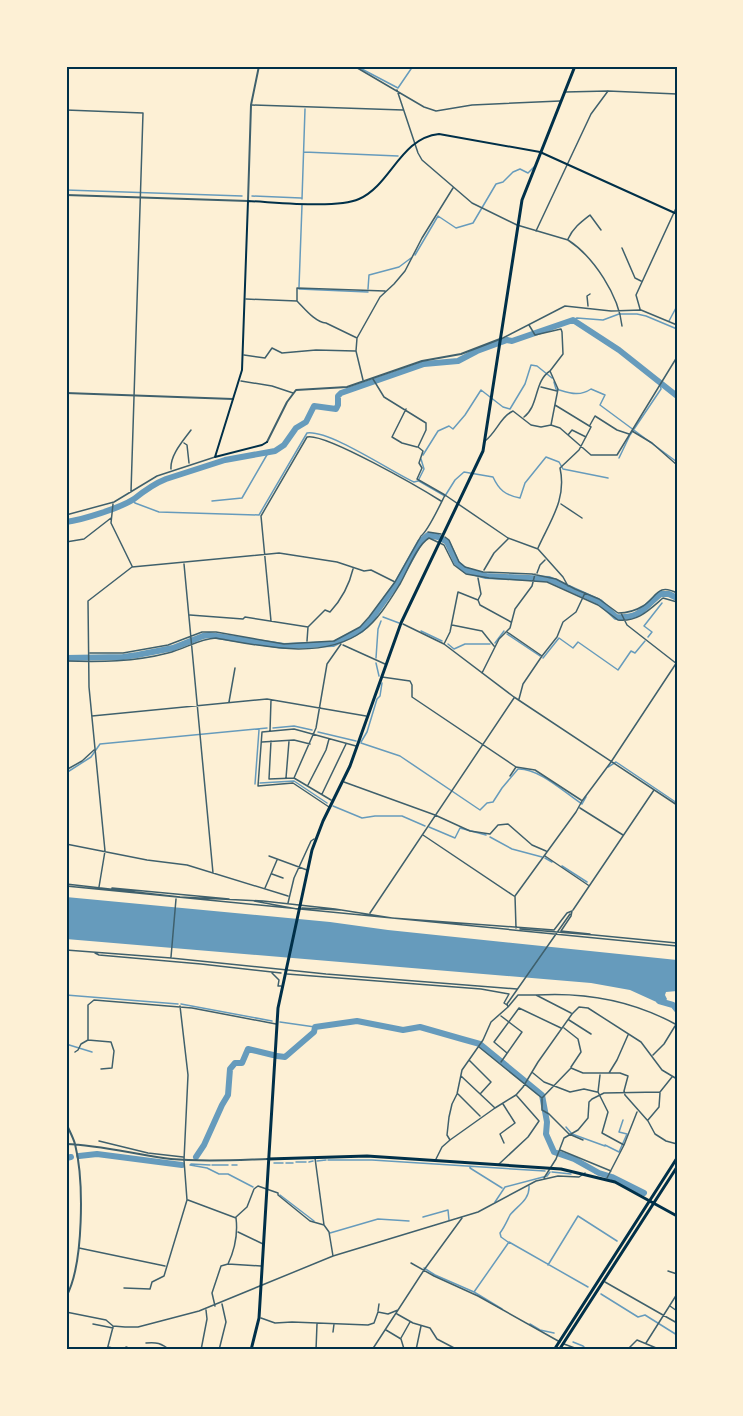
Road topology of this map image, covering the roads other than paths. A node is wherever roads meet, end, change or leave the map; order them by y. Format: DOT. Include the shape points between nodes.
graph roads {
  1 [pos="259,66"];
  2 [pos="268,66"];
  3 [pos="288,66"];
  4 [pos="354,66"];
  5 [pos="575,66"];
  6 [pos="397,90"];
  7 [pos="608,91"];
  8 [pos="564,92"];
  9 [pos="677,94"];
  10 [pos="561,101"];
  11 [pos="251,105"];
  12 [pos="66,110"];
  13 [pos="404,110"];
  14 [pos="415,143"];
  15 [pos="540,152"];
  16 [pos="568,164"];
  17 [pos="454,188"];
  18 [pos="141,194"];
  19 [pos="66,195"];
  20 [pos="248,201"];
  21 [pos="677,206"];
  22 [pos="676,213"];
  23 [pos="517,225"];
  24 [pos="601,230"];
  25 [pos="536,232"];
  26 [pos="568,240"];
  27 [pos="622,248"];
  28 [pos="642,281"];
  29 [pos="386,291"];
  30 [pos="590,294"];
  31 [pos="245,299"];
  32 [pos="297,301"];
  33 [pos="588,307"];
  34 [pos="641,310"];
  35 [pos="621,311"];
  36 [pos="529,324"];
  37 [pos="677,325"];
  38 [pos="622,327"];
  39 [pos="357,338"];
  40 [pos="500,339"];
  41 [pos="356,351"];
  42 [pos="243,355"];
  43 [pos="677,357"];
  44 [pos="550,371"];
  45 [pos="373,378"];
  46 [pos="240,381"];
  47 [pos="363,381"];
  48 [pos="540,386"];
  49 [pos="558,391"];
  50 [pos="66,393"];
  51 [pos="293,393"];
  52 [pos="134,396"];
  53 [pos="233,399"];
  54 [pos="555,405"];
  55 [pos="406,410"];
  56 [pos="523,417"];
  57 [pos="551,425"];
  58 [pos="590,426"];
  59 [pos="191,430"];
  60 [pos="632,430"];
  61 [pos="629,434"];
  62 [pos="568,435"];
  63 [pos="586,437"];
  64 [pos="183,442"];
  65 [pos="267,442"];
  66 [pos="485,442"];
  67 [pos="580,446"];
  68 [pos="418,447"];
  69 [pos="215,457"];
  70 [pos="189,464"];
  71 [pos="677,465"];
  72 [pos="171,470"];
  73 [pos="131,492"];
  74 [pos="445,495"];
  75 [pos="442,501"];
  76 [pos="114,503"];
  77 [pos="458,504"];
  78 [pos="560,504"];
  79 [pos="66,515"];
  80 [pos="111,518"];
  81 [pos="582,518"];
  82 [pos="426,532"];
  83 [pos="442,535"];
  84 [pos="508,538"];
  85 [pos="439,541"];
  86 [pos="66,542"];
  87 [pos="538,549"];
  88 [pos="265,555"];
  89 [pos="545,559"];
  90 [pos="184,563"];
  91 [pos="132,567"];
  92 [pos="354,568"];
  93 [pos="483,572"];
  94 [pos="536,574"];
  95 [pos="480,577"];
  96 [pos="534,580"];
  97 [pos="395,582"];
  98 [pos="568,586"];
  99 [pos="585,593"];
  100 [pos="677,593"];
  101 [pos="583,599"];
  102 [pos="478,600"];
  103 [pos="677,602"];
  104 [pos="373,613"];
  105 [pos="622,614"];
  106 [pos="190,615"];
  107 [pos="377,616"];
  108 [pos="624,620"];
  109 [pos="271,621"];
  110 [pos="401,622"];
  111 [pos="512,622"];
  112 [pos="452,625"];
  113 [pos="309,627"];
  114 [pos="507,632"];
  115 [pos="191,637"];
  116 [pos="241,637"];
  117 [pos="338,638"];
  118 [pos="241,642"];
  119 [pos="307,642"];
  120 [pos="192,643"];
  121 [pos="341,644"];
  122 [pos="444,644"];
  123 [pos="495,647"];
  124 [pos="89,653"];
  125 [pos="542,656"];
  126 [pos="66,661"];
  127 [pos="89,662"];
  128 [pos="677,663"];
  129 [pos="386,664"];
  130 [pos="235,668"];
  131 [pos="481,674"];
  132 [pos="381,677"];
  133 [pos="514,697"];
  134 [pos="271,700"];
  135 [pos="518,700"];
  136 [pos="229,703"];
  137 [pos="198,706"];
  138 [pos="319,707"];
  139 [pos="92,716"];
  140 [pos="367,716"];
  141 [pos="270,731"];
  142 [pos="314,735"];
  143 [pos="329,739"];
  144 [pos="289,740"];
  145 [pos="271,741"];
  146 [pos="261,742"];
  147 [pos="346,743"];
  148 [pos="310,744"];
  149 [pos="483,745"];
  150 [pos="357,746"];
  151 [pos="95,749"];
  152 [pos="610,762"];
  153 [pos="516,767"];
  154 [pos="66,770"];
  155 [pos="510,776"];
  156 [pos="286,778"];
  157 [pos="294,778"];
  158 [pos="343,782"];
  159 [pos="307,786"];
  160 [pos="654,790"];
  161 [pos="322,795"];
  162 [pos="582,801"];
  163 [pos="333,802"];
  164 [pos="677,805"];
  165 [pos="330,808"];
  166 [pos="579,808"];
  167 [pos="435,815"];
  168 [pos="423,834"];
  169 [pos="623,836"];
  170 [pos="315,839"];
  171 [pos="66,844"];
  172 [pos="105,850"];
  173 [pos="548,852"];
  174 [pos="269,855"];
  175 [pos="545,855"];
  176 [pos="277,859"];
  177 [pos="299,867"];
  178 [pos="307,870"];
  179 [pos="213,873"];
  180 [pos="271,873"];
  181 [pos="283,878"];
  182 [pos="66,885"];
  183 [pos="589,886"];
  184 [pos="99,887"];
  185 [pos="105,888"];
  186 [pos="265,889"];
  187 [pos="116,891"];
  188 [pos="288,896"];
  189 [pos="515,896"];
  190 [pos="176,898"];
  191 [pos="234,900"];
  192 [pos="253,902"];
  193 [pos="288,904"];
  194 [pos="300,909"];
  195 [pos="342,910"];
  196 [pos="572,911"];
  197 [pos="370,914"];
  198 [pos="516,928"];
  199 [pos="556,933"];
  200 [pos="594,935"];
  201 [pos="677,944"];
  202 [pos="66,950"];
  203 [pos="94,952"];
  204 [pos="171,958"];
  205 [pos="201,963"];
  206 [pos="286,970"];
  207 [pos="272,973"];
  208 [pos="281,973"];
  209 [pos="360,978"];
  210 [pos="282,986"];
  211 [pos="517,989"];
  212 [pos="536,995"];
  213 [pos="180,1006"];
  214 [pos="508,1006"];
  215 [pos="572,1014"];
  216 [pos="501,1015"];
  217 [pos="568,1019"];
  218 [pos="509,1022"];
  219 [pos="277,1024"];
  220 [pos="676,1025"];
  221 [pos="562,1028"];
  222 [pos="591,1034"];
  223 [pos="628,1034"];
  224 [pos="88,1040"];
  225 [pos="478,1047"];
  226 [pos="75,1052"];
  227 [pos="507,1053"];
  228 [pos="652,1055"];
  229 [pos="469,1059"];
  230 [pos="501,1062"];
  231 [pos="570,1068"];
  232 [pos="100,1069"];
  233 [pos="533,1073"];
  234 [pos="609,1073"];
  235 [pos="600,1074"];
  236 [pos="461,1075"];
  237 [pos="673,1076"];
  238 [pos="677,1078"];
  239 [pos="526,1083"];
  240 [pos="556,1085"];
  241 [pos="598,1092"];
  242 [pos="624,1092"];
  243 [pos="660,1092"];
  244 [pos="481,1093"];
  245 [pos="457,1094"];
  246 [pos="516,1095"];
  247 [pos="599,1096"];
  248 [pos="543,1097"];
  249 [pos="502,1104"];
  250 [pos="495,1108"];
  251 [pos="638,1111"];
  252 [pos="481,1117"];
  253 [pos="648,1121"];
  254 [pos="66,1123"];
  255 [pos="569,1134"];
  256 [pos="450,1140"];
  257 [pos="583,1140"];
  258 [pos="99,1141"];
  259 [pos="504,1143"];
  260 [pos="67,1144"];
  261 [pos="75,1144"];
  262 [pos="677,1144"];
  263 [pos="624,1145"];
  264 [pos="559,1150"];
  265 [pos="315,1157"];
  266 [pos="677,1158"];
  267 [pos="184,1160"];
  268 [pos="268,1160"];
  269 [pos="435,1160"];
  270 [pos="499,1164"];
  271 [pos="550,1167"];
  272 [pos="677,1167"];
  273 [pos="611,1171"];
  274 [pos="585,1173"];
  275 [pos="544,1178"];
  276 [pos="607,1179"];
  277 [pos="266,1188"];
  278 [pos="188,1200"];
  279 [pos="652,1202"];
  280 [pos="677,1216"];
  281 [pos="236,1218"];
  282 [pos="462,1218"];
  283 [pos="324,1225"];
  284 [pos="238,1232"];
  285 [pos="263,1244"];
  286 [pos="78,1248"];
  287 [pos="333,1256"];
  288 [pos="411,1263"];
  289 [pos="228,1264"];
  290 [pos="166,1266"];
  291 [pos="262,1266"];
  292 [pos="424,1270"];
  293 [pos="668,1271"];
  294 [pos="677,1274"];
  295 [pos="603,1281"];
  296 [pos="261,1286"];
  297 [pos="124,1288"];
  298 [pos="677,1294"];
  299 [pos="66,1297"];
  300 [pos="221,1303"];
  301 [pos="379,1304"];
  302 [pos="215,1306"];
  303 [pos="669,1306"];
  304 [pos="206,1310"];
  305 [pos="399,1310"];
  306 [pos="677,1311"];
  307 [pos="66,1312"];
  308 [pos="378,1312"];
  309 [pos="396,1314"];
  310 [pos="663,1315"];
  311 [pos="259,1317"];
  312 [pos="410,1322"];
  313 [pos="317,1323"];
  314 [pos="677,1323"];
  315 [pos="93,1324"];
  316 [pos="334,1324"];
  317 [pos="421,1326"];
  318 [pos="113,1327"];
  319 [pos="385,1330"];
  320 [pos="333,1332"];
  321 [pos="401,1339"];
  322 [pos="562,1342"];
  323 [pos="146,1343"];
  324 [pos="646,1343"];
  325 [pos="108,1347"];
  326 [pos="107,1350"];
  327 [pos="123,1350"];
  328 [pos="134,1350"];
  329 [pos="169,1350"];
  330 [pos="201,1350"];
  331 [pos="219,1350"];
  332 [pos="251,1350"];
  333 [pos="316,1350"];
  334 [pos="372,1350"];
  335 [pos="408,1350"];
  336 [pos="416,1350"];
  337 [pos="458,1350"];
  338 [pos="554,1350"];
  339 [pos="559,1350"];
  340 [pos="580,1350"];
  341 [pos="627,1350"];
  342 [pos="661,1350"];
  1 -- 11 [label="street"];
  2 -- 3 [label="street"];
  4 -- 6 [label="street"];
  5 -- 8 [label="main road"];
  6 -- 10 [label="street" via="436,111 472,105"];
  6 -- 13 [label="street"];
  7 -- 8 [label="street"];
  7 -- 9 [label="street"];
  7 -- 16 [label="street" via="591,114"];
  8 -- 10 [label="main road"];
  10 -- 15 [label="main road"];
  11 -- 13 [label="street"];
  11 -- 20 [label="street"];
  12 -- 18 [label="street" via="143,113"];
  13 -- 14 [label="street"];
  14 -- 15 [label="main road" via="444,134"];
  14 -- 17 [label="street" via="422,160"];
  14 -- 20 [label="main road" via="372,190 353,201"];
  15 -- 16 [label="main road"];
  15 -- 23 [label="main road"];
  16 -- 22 [label="main road"];
  16 -- 25 [label="street"];
  17 -- 23 [label="street" via="472,203"];
  17 -- 29 [label="street" via="405,271"];
  18 -- 19 [label="street"];
  18 -- 20 [label="street"];
  18 -- 52 [label="street"];
  20 -- 31 [label="main road"];
  21 -- 22 [label="street"];
  22 -- 28 [label="street"];
  23 -- 25 [label="street"];
  23 -- 40 [label="main road"];
  24 -- 26 [label="street" via="590,215 578,224"];
  25 -- 26 [label="street"];
  26 -- 35 [label="street" via="589,260"];
  27 -- 28 [label="street" via="635,278"];
  28 -- 34 [label="street" via="636,295"];
  29 -- 32 [label="street" via="297,288"];
  29 -- 39 [label="street"];
  30 -- 33 [label="street"];
  31 -- 32 [label="street"];
  31 -- 42 [label="main road"];
  32 -- 39 [label="street" via="321,323"];
  33 -- 35 [label="street"];
  33 -- 36 [label="street" via="561,306"];
  34 -- 35 [label="street"];
  34 -- 37 [label="street"];
  35 -- 38 [label="street"];
  36 -- 40 [label="street"];
  36 -- 44 [label="street" via="535,335 561,329 563,354"];
  39 -- 41 [label="street"];
  40 -- 45 [label="street"];
  40 -- 66 [label="main road"];
  41 -- 42 [label="street" via="282,353 273,348 265,358"];
  41 -- 47 [label="street"];
  42 -- 46 [label="main road"];
  43 -- 60 [label="street"];
  44 -- 48 [label="street"];
  44 -- 49 [label="street"];
  45 -- 47 [label="street"];
  45 -- 55 [label="street" via="384,397"];
  46 -- 51 [label="street"];
  46 -- 53 [label="main road"];
  47 -- 51 [label="street" via="347,387 307,388"];
  48 -- 49 [label="street"];
  48 -- 56 [label="street"];
  49 -- 54 [label="street"];
  50 -- 52 [label="street"];
  51 -- 65 [label="street"];
  52 -- 53 [label="street"];
  52 -- 73 [label="street"];
  53 -- 69 [label="main road"];
  54 -- 57 [label="street"];
  54 -- 58 [label="street"];
  55 -- 68 [label="street" via="426,423"];
  55 -- 68 [label="street" via="392,437"];
  56 -- 57 [label="street" via="537,427"];
  56 -- 66 [label="street" via="510,411"];
  57 -- 62 [label="street"];
  58 -- 61 [label="street" via="595,416"];
  58 -- 63 [label="street"];
  59 -- 64 [label="street"];
  60 -- 61 [label="street"];
  60 -- 71 [label="street"];
  61 -- 67 [label="street" via="617,455 595,456"];
  62 -- 63 [label="street" via="575,430"];
  62 -- 67 [label="street"];
  63 -- 67 [label="street"];
  64 -- 70 [label="street" via="187,445"];
  64 -- 72 [label="street"];
  65 -- 69 [label="main road"];
  66 -- 77 [label="main road"];
  67 -- 78 [label="street" via="576,455 560,468"];
  68 -- 74 [label="street" via="423,451 417,479"];
  69 -- 70 [label="street"];
  70 -- 72 [label="street"];
  72 -- 73 [label="street"];
  73 -- 76 [label="street"];
  74 -- 75 [label="street"];
  74 -- 77 [label="street"];
  75 -- 82 [label="street"];
  75 -- 88 [label="street" via="362,457 309,436 261,516"];
  76 -- 79 [label="street"];
  76 -- 80 [label="street"];
  77 -- 83 [label="main road"];
  77 -- 84 [label="street"];
  78 -- 81 [label="street"];
  78 -- 87 [label="street"];
  80 -- 86 [label="street" via="84,539"];
  80 -- 91 [label="street"];
  82 -- 83 [label="street"];
  82 -- 97 [label="street"];
  83 -- 85 [label="main road"];
  83 -- 93 [label="street" via="465,567"];
  84 -- 87 [label="street"];
  84 -- 93 [label="street"];
  85 -- 95 [label="street" via="454,565"];
  85 -- 107 [label="street" via="425,541"];
  85 -- 110 [label="main road"];
  87 -- 89 [label="street"];
  88 -- 90 [label="street"];
  88 -- 92 [label="street" via="279,553"];
  88 -- 109 [label="street"];
  89 -- 94 [label="street"];
  89 -- 98 [label="street"];
  90 -- 91 [label="street"];
  90 -- 106 [label="street"];
  91 -- 124 [label="street" via="88,601"];
  92 -- 97 [label="street" via="371,570"];
  92 -- 113 [label="street" via="347,590 332,611 325,610"];
  93 -- 94 [label="street"];
  93 -- 95 [label="street"];
  94 -- 96 [label="street"];
  94 -- 98 [label="street"];
  95 -- 96 [label="street"];
  95 -- 102 [label="street"];
  96 -- 101 [label="street" via="552,583"];
  96 -- 111 [label="street" via="515,609"];
  97 -- 104 [label="street"];
  98 -- 99 [label="street"];
  99 -- 101 [label="street"];
  99 -- 105 [label="street"];
  100 -- 105 [label="street" via="660,591 642,607"];
  101 -- 108 [label="street" via="615,619"];
  101 -- 125 [label="street" via="576,612 562,622 557,637"];
  102 -- 111 [label="street" via="483,607"];
  102 -- 112 [label="street" via="458,591"];
  103 -- 108 [label="street" via="663,598 650,611"];
  104 -- 107 [label="street"];
  104 -- 117 [label="street" via="360,627"];
  105 -- 108 [label="street"];
  106 -- 109 [label="street" via="243,619 246,616"];
  106 -- 115 [label="street"];
  107 -- 121 [label="street" via="362,632"];
  108 -- 128 [label="street"];
  109 -- 113 [label="street"];
  110 -- 122 [label="street"];
  110 -- 129 [label="main road"];
  111 -- 114 [label="street"];
  112 -- 122 [label="street"];
  112 -- 123 [label="street" via="482,631"];
  113 -- 119 [label="street"];
  114 -- 123 [label="street"];
  114 -- 125 [label="street"];
  115 -- 116 [label="street" via="208,631"];
  115 -- 120 [label="street"];
  115 -- 124 [label="street" via="123,653"];
  116 -- 118 [label="street"];
  116 -- 119 [label="street" via="284,644"];
  117 -- 119 [label="street"];
  117 -- 121 [label="street"];
  118 -- 120 [label="street" via="216,638"];
  118 -- 121 [label="street" via="281,649"];
  120 -- 127 [label="street" via="170,653 128,661"];
  120 -- 137 [label="street"];
  121 -- 129 [label="street"];
  121 -- 138 [label="street" via="327,664"];
  122 -- 131 [label="street"];
  123 -- 131 [label="street"];
  124 -- 127 [label="street"];
  125 -- 135 [label="street" via="523,684"];
  126 -- 127 [label="street"];
  127 -- 139 [label="street"];
  128 -- 152 [label="street"];
  129 -- 132 [label="main road"];
  130 -- 136 [label="street"];
  131 -- 133 [label="street"];
  132 -- 140 [label="main road"];
  132 -- 149 [label="street" via="410,681 412,697"];
  133 -- 135 [label="street"];
  133 -- 149 [label="street"];
  134 -- 136 [label="street"];
  134 -- 138 [label="street"];
  134 -- 141 [label="street"];
  135 -- 152 [label="street"];
  136 -- 137 [label="street"];
  137 -- 139 [label="street"];
  137 -- 179 [label="street"];
  138 -- 140 [label="street"];
  138 -- 142 [label="street"];
  139 -- 151 [label="street"];
  140 -- 150 [label="main road"];
  141 -- 142 [label="street" via="294,729"];
  141 -- 146 [label="street" via="262,732"];
  142 -- 143 [label="street"];
  142 -- 148 [label="street"];
  143 -- 147 [label="street"];
  143 -- 159 [label="street"];
  144 -- 145 [label="street"];
  144 -- 148 [label="street"];
  144 -- 156 [label="street"];
  145 -- 146 [label="street"];
  145 -- 156 [label="street" via="268,778"];
  146 -- 165 [label="street" via="258,786 293,783"];
  147 -- 150 [label="street"];
  147 -- 161 [label="street"];
  148 -- 157 [label="street"];
  149 -- 153 [label="street"];
  149 -- 167 [label="street"];
  150 -- 158 [label="main road"];
  151 -- 154 [label="street"];
  151 -- 172 [label="street"];
  152 -- 160 [label="street"];
  152 -- 162 [label="street"];
  153 -- 155 [label="street"];
  153 -- 162 [label="street" via="540,773"];
  156 -- 157 [label="street"];
  157 -- 159 [label="street"];
  158 -- 163 [label="main road"];
  158 -- 167 [label="street"];
  159 -- 161 [label="street"];
  160 -- 164 [label="street"];
  160 -- 169 [label="street"];
  161 -- 163 [label="street"];
  162 -- 166 [label="street"];
  163 -- 165 [label="main road"];
  165 -- 170 [label="main road"];
  166 -- 169 [label="street"];
  166 -- 173 [label="street"];
  167 -- 168 [label="street"];
  167 -- 173 [label="street" via="470,831 490,834 506,823 532,845"];
  168 -- 189 [label="street"];
  168 -- 197 [label="street"];
  169 -- 183 [label="street"];
  170 -- 177 [label="street"];
  170 -- 178 [label="main road"];
  171 -- 172 [label="street"];
  172 -- 179 [label="street"];
  172 -- 184 [label="street"];
  173 -- 175 [label="street"];
  174 -- 176 [label="street"];
  175 -- 183 [label="street"];
  175 -- 189 [label="street"];
  176 -- 177 [label="street"];
  176 -- 180 [label="street"];
  177 -- 178 [label="street"];
  177 -- 188 [label="street"];
  178 -- 194 [label="main road"];
  179 -- 186 [label="street"];
  180 -- 181 [label="street"];
  180 -- 186 [label="street"];
  182 -- 184 [label="street"];
  182 -- 187 [label="street"];
  183 -- 196 [label="street"];
  184 -- 185 [label="street"];
  185 -- 187 [label="street"];
  185 -- 191 [label="street"];
  186 -- 188 [label="street"];
  187 -- 190 [label="street"];
  187 -- 191 [label="street"];
  188 -- 193 [label="street"];
  189 -- 198 [label="street"];
  190 -- 192 [label="street"];
  190 -- 204 [label="street"];
  191 -- 192 [label="street"];
  192 -- 193 [label="street"];
  192 -- 194 [label="street"];
  193 -- 195 [label="street"];
  194 -- 195 [label="street"];
  194 -- 199 [label="street"];
  194 -- 206 [label="main road"];
  195 -- 197 [label="street"];
  196 -- 198 [label="street" via="554,930"];
  196 -- 199 [label="street"];
  196 -- 200 [label="street" via="561,931"];
  197 -- 198 [label="street"];
  198 -- 199 [label="street"];
  199 -- 200 [label="street"];
  199 -- 201 [label="street"];
  199 -- 211 [label="street"];
  200 -- 201 [label="street"];
  202 -- 203 [label="street"];
  203 -- 204 [label="street"];
  203 -- 205 [label="street"];
  204 -- 205 [label="street"];
  205 -- 206 [label="street"];
  205 -- 207 [label="street"];
  206 -- 209 [label="street"];
  206 -- 210 [label="main road"];
  207 -- 208 [label="street"];
  207 -- 210 [label="street" via="279,980 278,986"];
  209 -- 211 [label="street"];
  209 -- 214 [label="street" via="509,994 504,1003"];
  210 -- 219 [label="main road"];
  211 -- 214 [label="street"];
  212 -- 214 [label="street" via="518,995"];
  212 -- 215 [label="street"];
  212 -- 220 [label="street" via="623,1003"];
  213 -- 219 [label="street"];
  213 -- 224 [label="street" via="92,1001 88,1005"];
  213 -- 267 [label="street" via="188,1075"];
  214 -- 216 [label="street"];
  215 -- 217 [label="street"];
  215 -- 223 [label="street" via="583,1006"];
  216 -- 218 [label="street"];
  216 -- 225 [label="street" via="491,1022"];
  217 -- 221 [label="street"];
  217 -- 222 [label="street"];
  218 -- 221 [label="street" via="519,1008"];
  218 -- 227 [label="street" via="494,1042"];
  218 -- 227 [label="street" via="522,1032"];
  219 -- 268 [label="main road"];
  220 -- 228 [label="street"];
  221 -- 231 [label="street" via="578,1039 581,1052"];
  221 -- 233 [label="street"];
  223 -- 228 [label="street"];
  223 -- 234 [label="street"];
  224 -- 226 [label="street"];
  224 -- 232 [label="street" via="111,1042 112,1068"];
  225 -- 229 [label="street"];
  225 -- 230 [label="street"];
  227 -- 230 [label="street"];
  228 -- 237 [label="street" via="662,1070"];
  229 -- 236 [label="street"];
  229 -- 244 [label="street" via="491,1082"];
  230 -- 239 [label="street"];
  231 -- 235 [label="street"];
  231 -- 240 [label="street"];
  233 -- 239 [label="street"];
  233 -- 240 [label="street"];
  234 -- 235 [label="street"];
  234 -- 242 [label="street" via="627,1076"];
  235 -- 241 [label="street"];
  236 -- 244 [label="street"];
  236 -- 245 [label="street"];
  237 -- 238 [label="street"];
  237 -- 243 [label="street"];
  239 -- 246 [label="street"];
  239 -- 248 [label="street"];
  240 -- 241 [label="street" via="570,1092"];
  240 -- 248 [label="street"];
  241 -- 247 [label="street"];
  242 -- 243 [label="street"];
  242 -- 247 [label="street"];
  242 -- 251 [label="street"];
  243 -- 253 [label="street" via="659,1107"];
  244 -- 250 [label="street"];
  245 -- 252 [label="street"];
  245 -- 256 [label="street" via="447,1129"];
  246 -- 249 [label="street"];
  246 -- 270 [label="street" via="539,1121"];
  247 -- 255 [label="street" via="590,1100 588,1118"];
  247 -- 263 [label="street" via="608,1112 603,1134"];
  248 -- 255 [label="street" via="542,1110"];
  249 -- 250 [label="street"];
  249 -- 259 [label="street" via="514,1123 500,1134"];
  250 -- 252 [label="street"];
  251 -- 253 [label="street"];
  251 -- 263 [label="street"];
  252 -- 256 [label="street"];
  253 -- 262 [label="street" via="655,1134"];
  254 -- 261 [label="street"];
  255 -- 257 [label="street"];
  255 -- 264 [label="street"];
  256 -- 269 [label="street"];
  258 -- 267 [label="street"];
  260 -- 261 [label="street"];
  261 -- 267 [label="street"];
  261 -- 286 [label="street" via="81,1220"];
  263 -- 273 [label="street"];
  264 -- 271 [label="street"];
  264 -- 273 [label="street"];
  265 -- 268 [label="main road"];
  265 -- 269 [label="main road"];
  265 -- 283 [label="street"];
  266 -- 279 [label="main road"];
  267 -- 268 [label="street"];
  267 -- 278 [label="street"];
  268 -- 277 [label="main road"];
  269 -- 270 [label="main road"];
  270 -- 271 [label="main road"];
  271 -- 274 [label="main road"];
  271 -- 275 [label="street"];
  272 -- 279 [label="main road"];
  273 -- 276 [label="street"];
  274 -- 275 [label="street" via="579,1177"];
  274 -- 276 [label="main road"];
  275 -- 282 [label="street"];
  276 -- 279 [label="main road"];
  277 -- 281 [label="street" via="256,1186 247,1207"];
  277 -- 283 [label="street" via="278,1193 310,1221"];
  277 -- 285 [label="main road"];
  278 -- 281 [label="street"];
  278 -- 290 [label="street"];
  279 -- 280 [label="main road"];
  279 -- 295 [label="main road"];
  279 -- 322 [label="main road"];
  281 -- 284 [label="street"];
  282 -- 287 [label="street"];
  282 -- 292 [label="street"];
  283 -- 287 [label="street"];
  284 -- 285 [label="street"];
  284 -- 289 [label="street"];
  285 -- 291 [label="main road"];
  286 -- 290 [label="street"];
  286 -- 299 [label="street"];
  287 -- 296 [label="street"];
  288 -- 292 [label="street"];
  289 -- 291 [label="street"];
  289 -- 302 [label="street" via="220,1266 213,1291"];
  290 -- 297 [label="street" via="164,1276 153,1282 150,1289"];
  291 -- 296 [label="main road"];
  292 -- 305 [label="street"];
  292 -- 322 [label="street"];
  293 -- 294 [label="street"];
  295 -- 310 [label="street"];
  295 -- 322 [label="main road"];
  296 -- 300 [label="street"];
  296 -- 311 [label="main road"];
  298 -- 303 [label="street"];
  300 -- 302 [label="street"];
  300 -- 331 [label="street" via="226,1322"];
  301 -- 308 [label="street"];
  302 -- 304 [label="street"];
  303 -- 306 [label="street"];
  303 -- 310 [label="street"];
  304 -- 318 [label="street" via="138,1327"];
  304 -- 330 [label="street"];
  305 -- 308 [label="street"];
  305 -- 309 [label="street"];
  307 -- 318 [label="street" via="106,1320"];
  308 -- 316 [label="street" via="370,1325"];
  309 -- 312 [label="street"];
  309 -- 319 [label="street"];
  310 -- 314 [label="street"];
  310 -- 324 [label="street"];
  311 -- 313 [label="street" via="275,1323"];
  311 -- 332 [label="main road"];
  312 -- 317 [label="street"];
  312 -- 321 [label="street"];
  313 -- 316 [label="street"];
  313 -- 333 [label="street"];
  315 -- 318 [label="street"];
  316 -- 320 [label="street"];
  317 -- 336 [label="street"];
  317 -- 337 [label="street" via="430,1328 443,1343"];
  318 -- 325 [label="street"];
  319 -- 321 [label="street"];
  319 -- 334 [label="street"];
  321 -- 335 [label="street"];
  322 -- 338 [label="main road"];
  322 -- 339 [label="main road"];
  322 -- 340 [label="street"];
  323 -- 329 [label="street" via="159,1343"];
  324 -- 341 [label="street" via="636,1340"];
  324 -- 342 [label="street"];
  325 -- 326 [label="street"];
  325 -- 327 [label="street"];
  327 -- 328 [label="street"];
}
